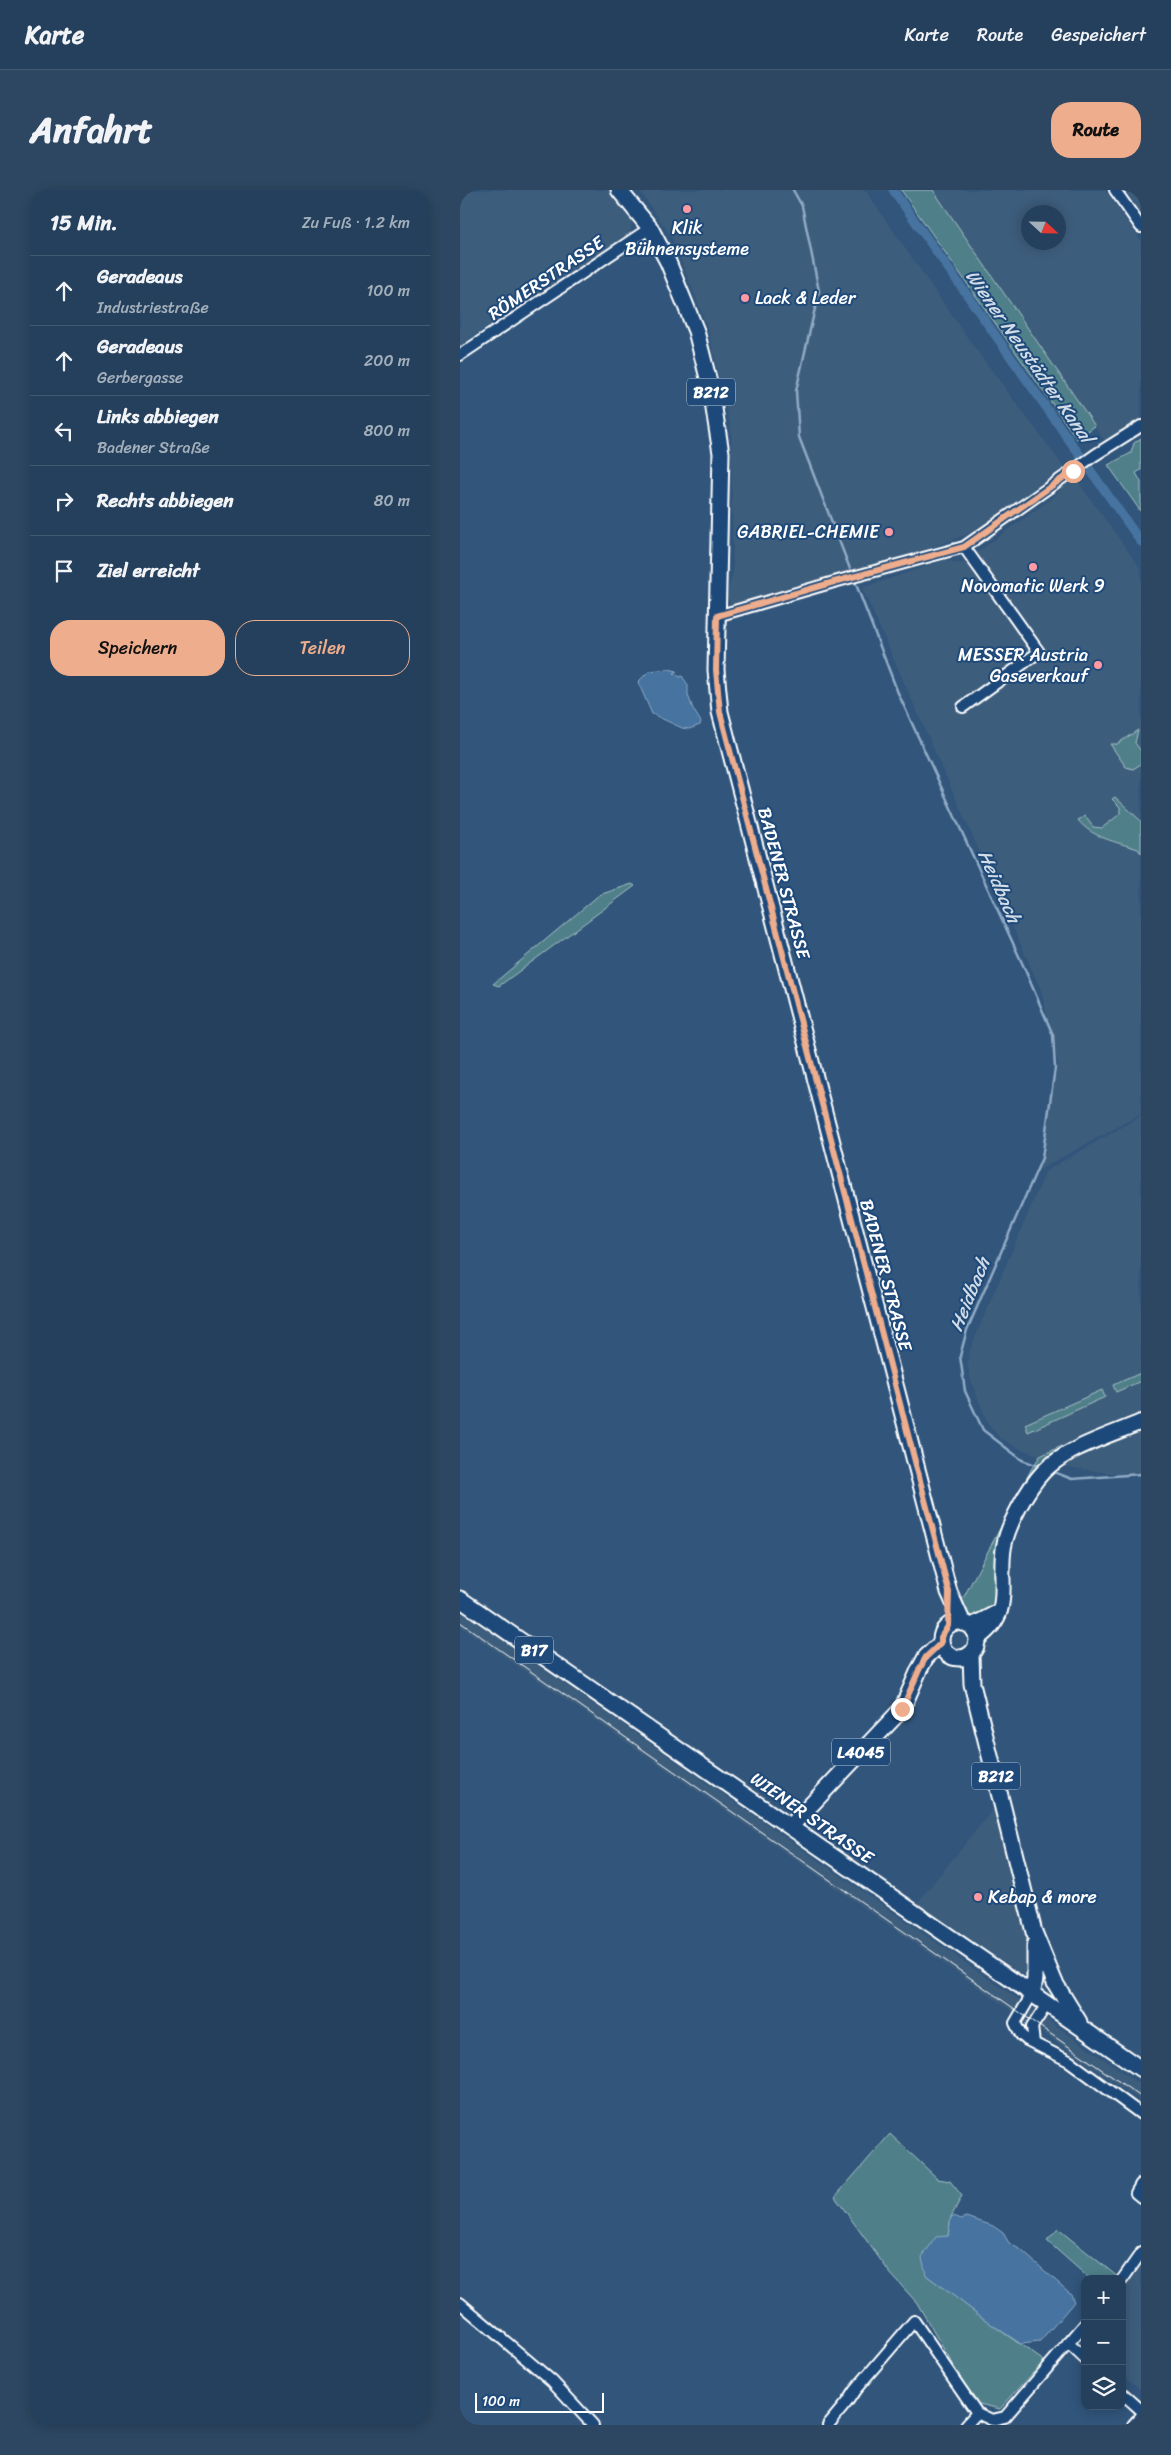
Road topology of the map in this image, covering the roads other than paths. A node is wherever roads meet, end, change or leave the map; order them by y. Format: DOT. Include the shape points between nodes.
graph roads {
  1 [pos="620,190"];
  2 [pos="1115,190"];
  3 [pos="1141,227"];
  4 [pos="650,228"];
  5 [pos="460,355"];
  6 [pos="1141,426"];
  7 [pos="964,547"];
  8 [pos="717,616"];
  9 [pos="963,707"];
  10 [pos="1141,1422"];
  11 [pos="949,1592"];
  12 [pos="460,1599"];
  13 [pos="948,1626"];
  14 [pos="970,1629"];
  15 [pos="948,1652"];
  16 [pos="971,1654"];
  17 [pos="972,1684"];
  18 [pos="791,1826"];
  19 [pos="1034,1932"];
  20 [pos="1032,1994"];
  21 [pos="1047,2004"];
  22 [pos="1084,2029"];
  23 [pos="1034,2043"];
  24 [pos="1141,2069"];
  25 [pos="1141,2114"];
  26 [pos="1141,2184"];
  27 [pos="1141,2197"];
  28 [pos="1141,2253"];
  29 [pos="1126,2275"];
  30 [pos="460,2303"];
  31 [pos="1081,2328"];
  32 [pos="1068,2343"];
  33 [pos="1081,2354"];
  34 [pos="1126,2397"];
  35 [pos="1141,2410"];
  36 [pos="977,2413"];
  37 [pos="1141,2416"];
  38 [pos="994,2422"];
  39 [pos="593,2425"];
  40 [pos="828,2425"];
  41 [pos="966,2425"];
  42 [pos="1133,2425"];
  1 -- 4 [label="main road, BADENER STRASSE / B212"];
  2 -- 3 [label="street"];
  4 -- 5 [label="street, RÖMERSTRASSE"];
  4 -- 8 [label="main road, BADENER STRASSE / B212" via="668,262 696,331 711,390 721,453"];
  6 -- 7 [label="street"];
  7 -- 8 [label="street"];
  7 -- 9 [label="street" via="1039,652"];
  8 -- 11 [label="main road, BADENER STRASSE / B212" via="716,670 720,712"];
  10 -- 14 [label="street" via="1072,1452 1043,1472 1022,1503 1004,1543 1004,1599 1001,1610"];
  11 -- 13 [label="main road, BADENER STRASSE / B212"];
  11 -- 14 [label="main road, BADENER STRASSE / B212"];
  12 -- 18 [label="main road, WIENER STRASSE / B17"];
  13 -- 14 [label="main road" via="955,1622"];
  13 -- 15 [label="main road, B212" via="941,1637"];
  14 -- 16 [label="main road, B212" via="976,1646"];
  15 -- 16 [label="main road" via="964,1658"];
  15 -- 17 [label="main road, B212"];
  15 -- 18 [label="main road, L4045" via="926,1657 902,1709"];
  16 -- 17 [label="main road, B212"];
  17 -- 19 [label="main road, B212"];
  18 -- 20 [label="main road, WIENER STRASSE / B17"];
  19 -- 20 [label="main road, B212" via="1035,1979"];
  19 -- 22 [label="main road, B212" via="1055,1983"];
  20 -- 21 [label="main road, WIENER STRASSE / B17"];
  20 -- 23 [label="street" via="1015,2023 1021,2035"];
  21 -- 22 [label="main road, WIENER STRASSE / B17"];
  21 -- 23 [label="street" via="1032,2027"];
  22 -- 24 [label="main road, WIENER STRASSE / B17"];
  23 -- 25 [label="street" via="1070,2061"];
  26 -- 27 [label="street" via="1136,2193"];
  28 -- 29 [label="street"];
  30 -- 39 [label="street" via="552,2381"];
  31 -- 32 [label="street"];
  32 -- 33 [label="street"];
  32 -- 38 [label="street" via="1005,2417"];
  34 -- 35 [label="street"];
  36 -- 38 [label="street"];
  36 -- 40 [label="street" via="914,2321"];
  36 -- 41 [label="street"];
  37 -- 42 [label="street"];
}
